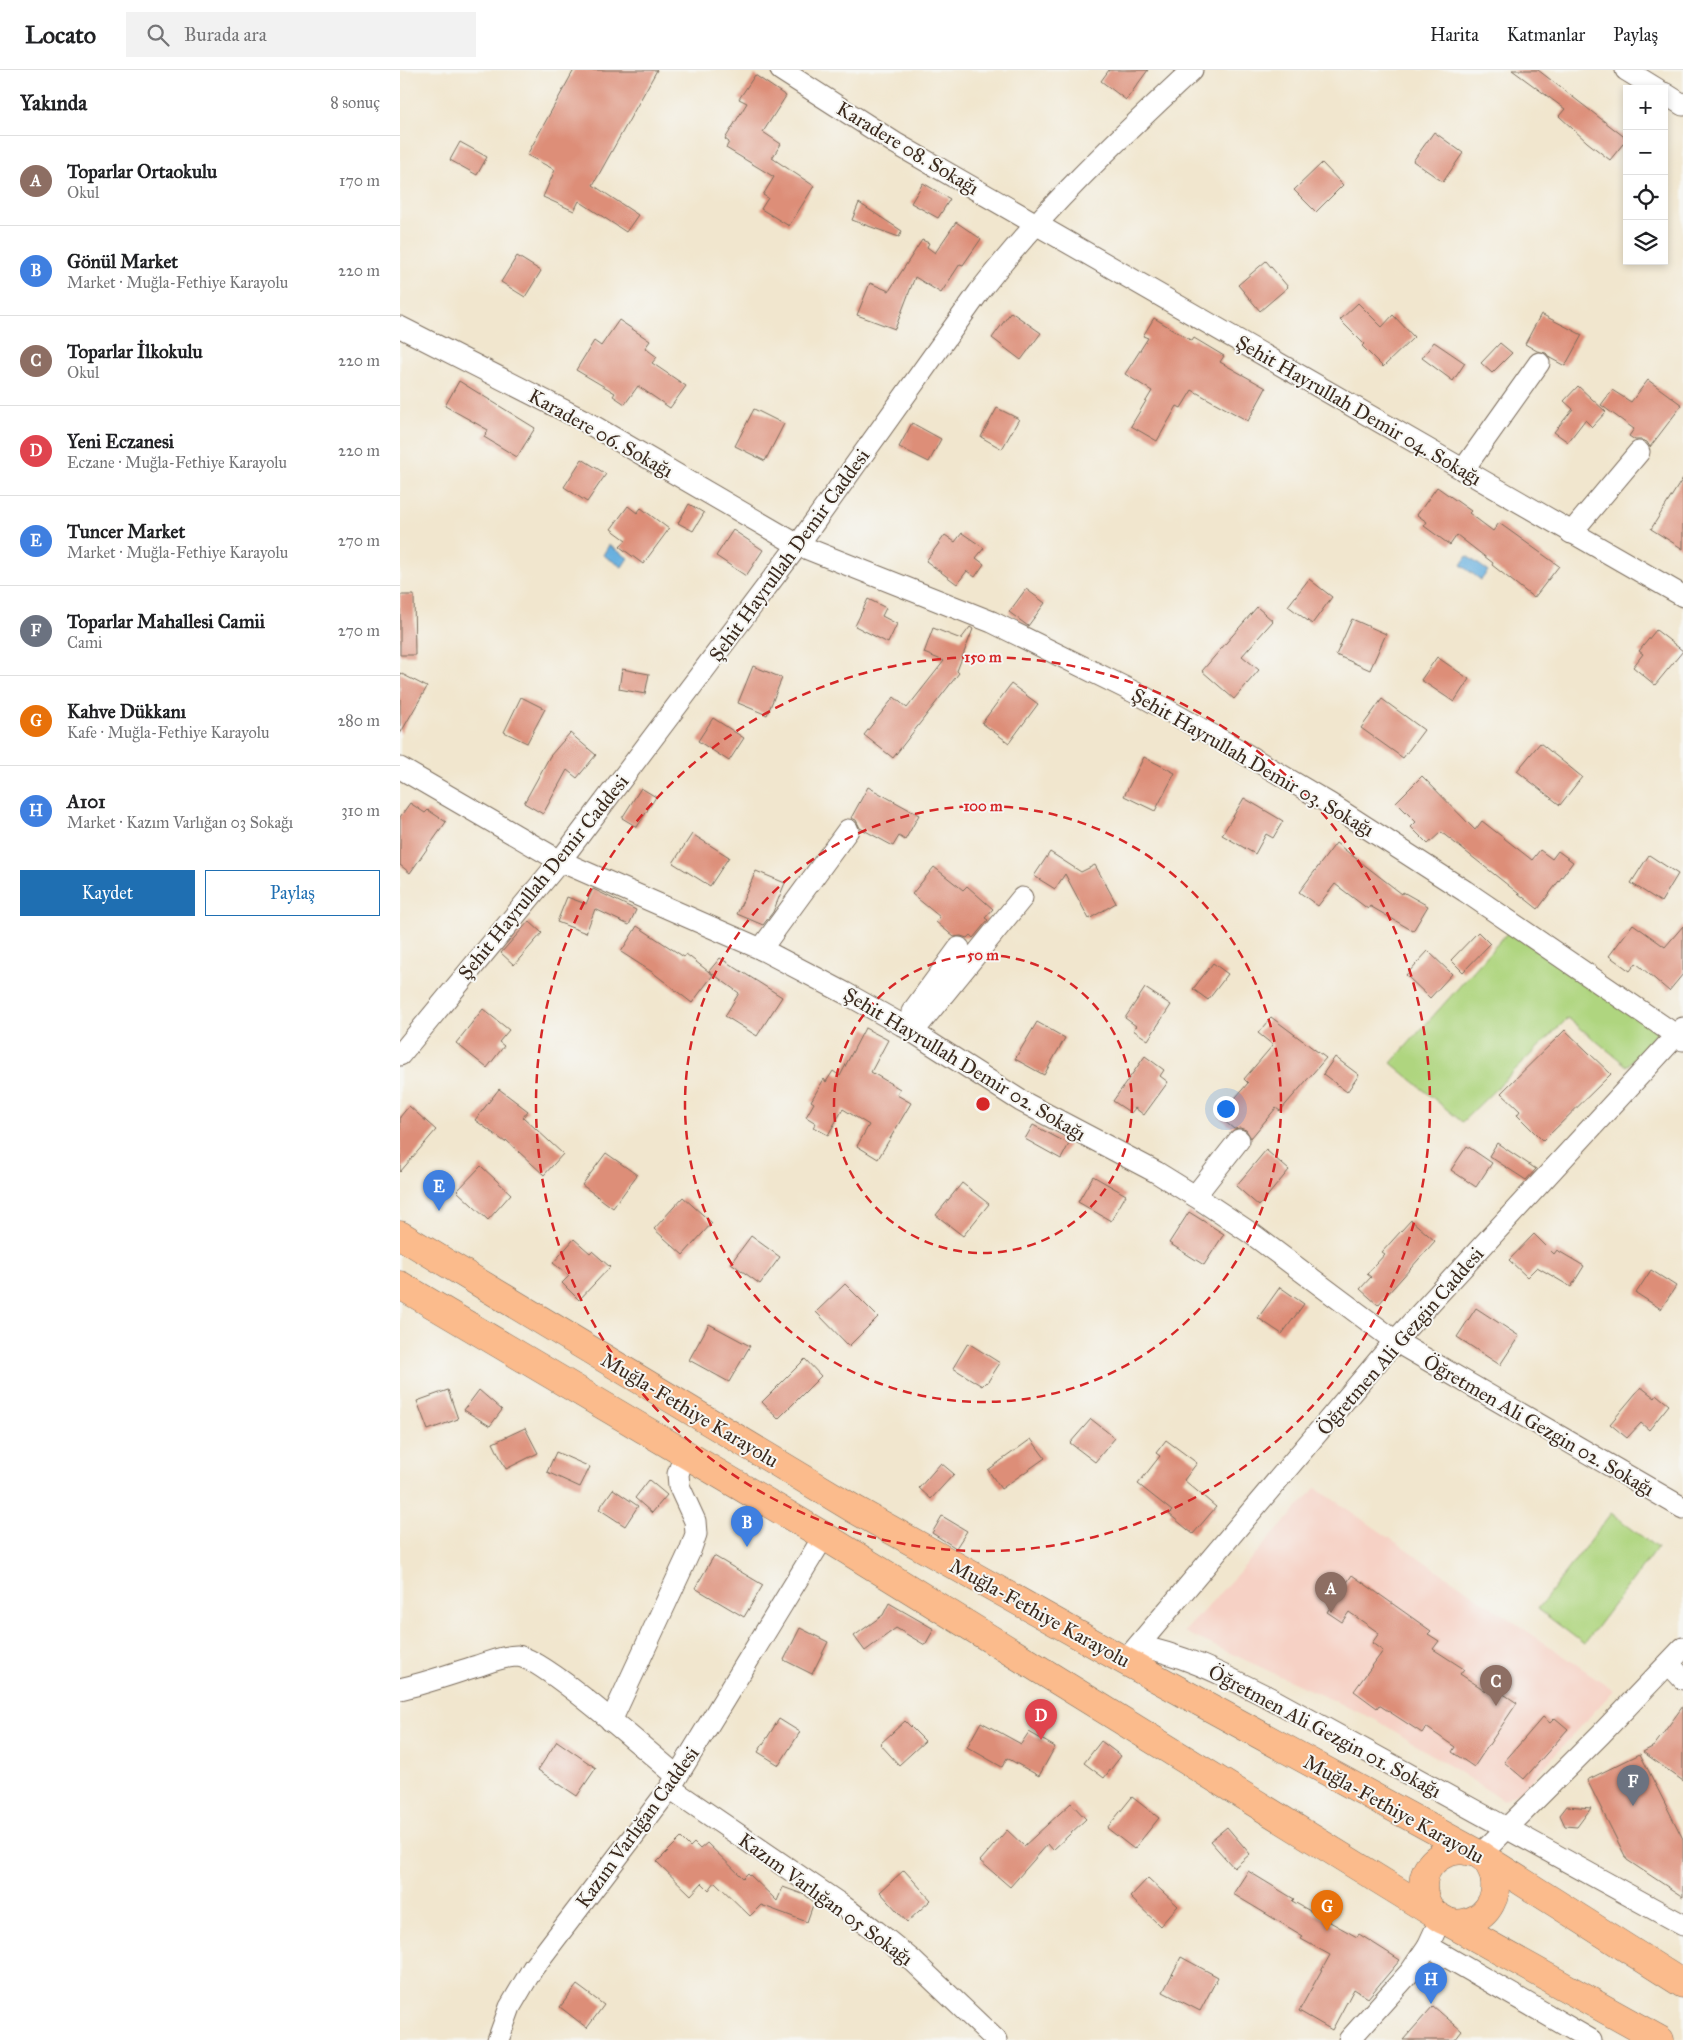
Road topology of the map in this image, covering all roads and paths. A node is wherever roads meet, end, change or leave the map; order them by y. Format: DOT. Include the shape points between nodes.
graph roads {
  1 [pos="781,70"];
  2 [pos="1192,70"];
  3 [pos="1626,70"];
  4 [pos="1650,85"];
  5 [pos="1668,96"];
  6 [pos="1683,105"];
  7 [pos="1036,224"];
  8 [pos="400,327"];
  9 [pos="1539,363"];
  10 [pos="1639,452"];
  11 [pos="1463,470"];
  12 [pos="1572,532"];
  13 [pos="798,546"];
  14 [pos="1683,596"];
  15 [pos="400,768"];
  16 [pos="848,830"];
  17 [pos="560,861"];
  18 [pos="1022,898"];
  19 [pos="959,948"];
  20 [pos="761,949"];
  21 [pos="908,1029"];
  22 [pos="1681,1034"];
  23 [pos="400,1054"];
  24 [pos="1239,1140"];
  25 [pos="1195,1196"];
  26 [pos="400,1235"];
  27 [pos="400,1285"];
  28 [pos="1395,1341"];
  29 [pos="685,1454"];
  30 [pos="1683,1508"];
  31 [pos="824,1536"];
  32 [pos="1132,1654"];
  33 [pos="1678,1664"];
  34 [pos="400,1689"];
  35 [pos="611,1721"];
  36 [pos="673,1782"];
  37 [pos="1506,1829"];
  38 [pos="1480,1855"];
  39 [pos="1441,1918"];
  40 [pos="1683,1925"];
  41 [pos="1428,1946"];
  42 [pos="1683,1984"];
  43 [pos="498,2040"];
  44 [pos="996,2040"];
  45 [pos="1349,2040"];
  46 [pos="1591,2040"];
  47 [pos="1660,2040"];
  1 -- 7 [label="street, Karadere 08. Sokağı" via="896,143"];
  2 -- 7 [label="street, Şehit Hayrullah Demir Caddesi"];
  3 -- 4 [label="street"];
  5 -- 6 [label="street"];
  7 -- 11 [label="street, Şehit Hayrullah Demir 04. Sokağı"];
  7 -- 13 [label="street, Şehit Hayrullah Demir Caddesi" via="979,292"];
  8 -- 13 [label="street, Karadere 06. Sokağı" via="583,420"];
  9 -- 11 [label="street"];
  10 -- 12 [label="street"];
  11 -- 12 [label="street, Şehit Hayrullah Demir 04. Sokağı"];
  12 -- 14 [label="street, Şehit Hayrullah Demir 04. Sokağı"];
  13 -- 17 [label="street, Şehit Hayrullah Demir Caddesi"];
  13 -- 22 [label="street, Şehit Hayrullah Demir 03. Sokağı" via="992,622 1142,696 1237,748 1330,804"];
  15 -- 17 [label="street, Şehit Hayrullah Demir 02. Sokağı"];
  16 -- 20 [label="street"];
  17 -- 20 [label="street, Şehit Hayrullah Demir 02. Sokağı"];
  17 -- 23 [label="street, Şehit Hayrullah Demir Caddesi"];
  18 -- 21 [label="street"];
  19 -- 21 [label="street"];
  20 -- 21 [label="street, Şehit Hayrullah Demir 02. Sokağı"];
  21 -- 25 [label="street, Şehit Hayrullah Demir 02. Sokağı" via="1021,1101"];
  22 -- 28 [label="street, Öğretmen Ali Gezgin Caddesi"];
  24 -- 25 [label="street"];
  25 -- 28 [label="street, Şehit Hayrullah Demir 02. Sokağı" via="1252,1234"];
  26 -- 32 [label="highway, Muğla-Fethiye Karayolu" via="854,1509"];
  27 -- 29 [label="highway, Muğla-Fethiye Karayolu"];
  28 -- 30 [label="street, Öğretmen Ali Gezgin 02. Sokağı"];
  28 -- 32 [label="street, Öğretmen Ali Gezgin Caddesi"];
  29 -- 31 [label="highway, Muğla-Fethiye Karayolu"];
  29 -- 35 [label="street" via="678,1474 679,1486 695,1522 696,1534"];
  31 -- 36 [label="street, Kazım Varlığan Caddesi"];
  31 -- 39 [label="highway, Muğla-Fethiye Karayolu"];
  32 -- 37 [label="street, Öğretmen Ali Gezgin 01. Sokağı" via="1166,1651 1221,1674"];
  32 -- 38 [label="highway, Muğla-Fethiye Karayolu"];
  33 -- 37 [label="street"];
  34 -- 35 [label="street, Kazım Varlığan 05 Sokağı" via="516,1656 543,1666"];
  35 -- 36 [label="street, Kazım Varlığan 05 Sokağı"];
  36 -- 43 [label="street, Kazım Varlığan Caddesi" via="533,1968 510,2007"];
  36 -- 44 [label="street, Kazım Varlığan 05 Sokağı" via="876,1931 913,1961"];
  37 -- 38 [label="street"];
  37 -- 40 [label="street, Öğretmen Ali Gezgin 01. Sokağı"];
  38 -- 39 [label="highway" via="1495,1880 1492,1903 1485,1912 1464,1923"];
  38 -- 39 [label="highway" via="1462,1850 1450,1851 1438,1856 1430,1865 1422,1888 1431,1910"];
  38 -- 42 [label="highway, Muğla-Fethiye Karayolu"];
  39 -- 41 [label="street"];
  39 -- 47 [label="highway, Muğla-Fethiye Karayolu"];
  41 -- 45 [label="street" via="1385,2002"];
  41 -- 46 [label="street"];
}
